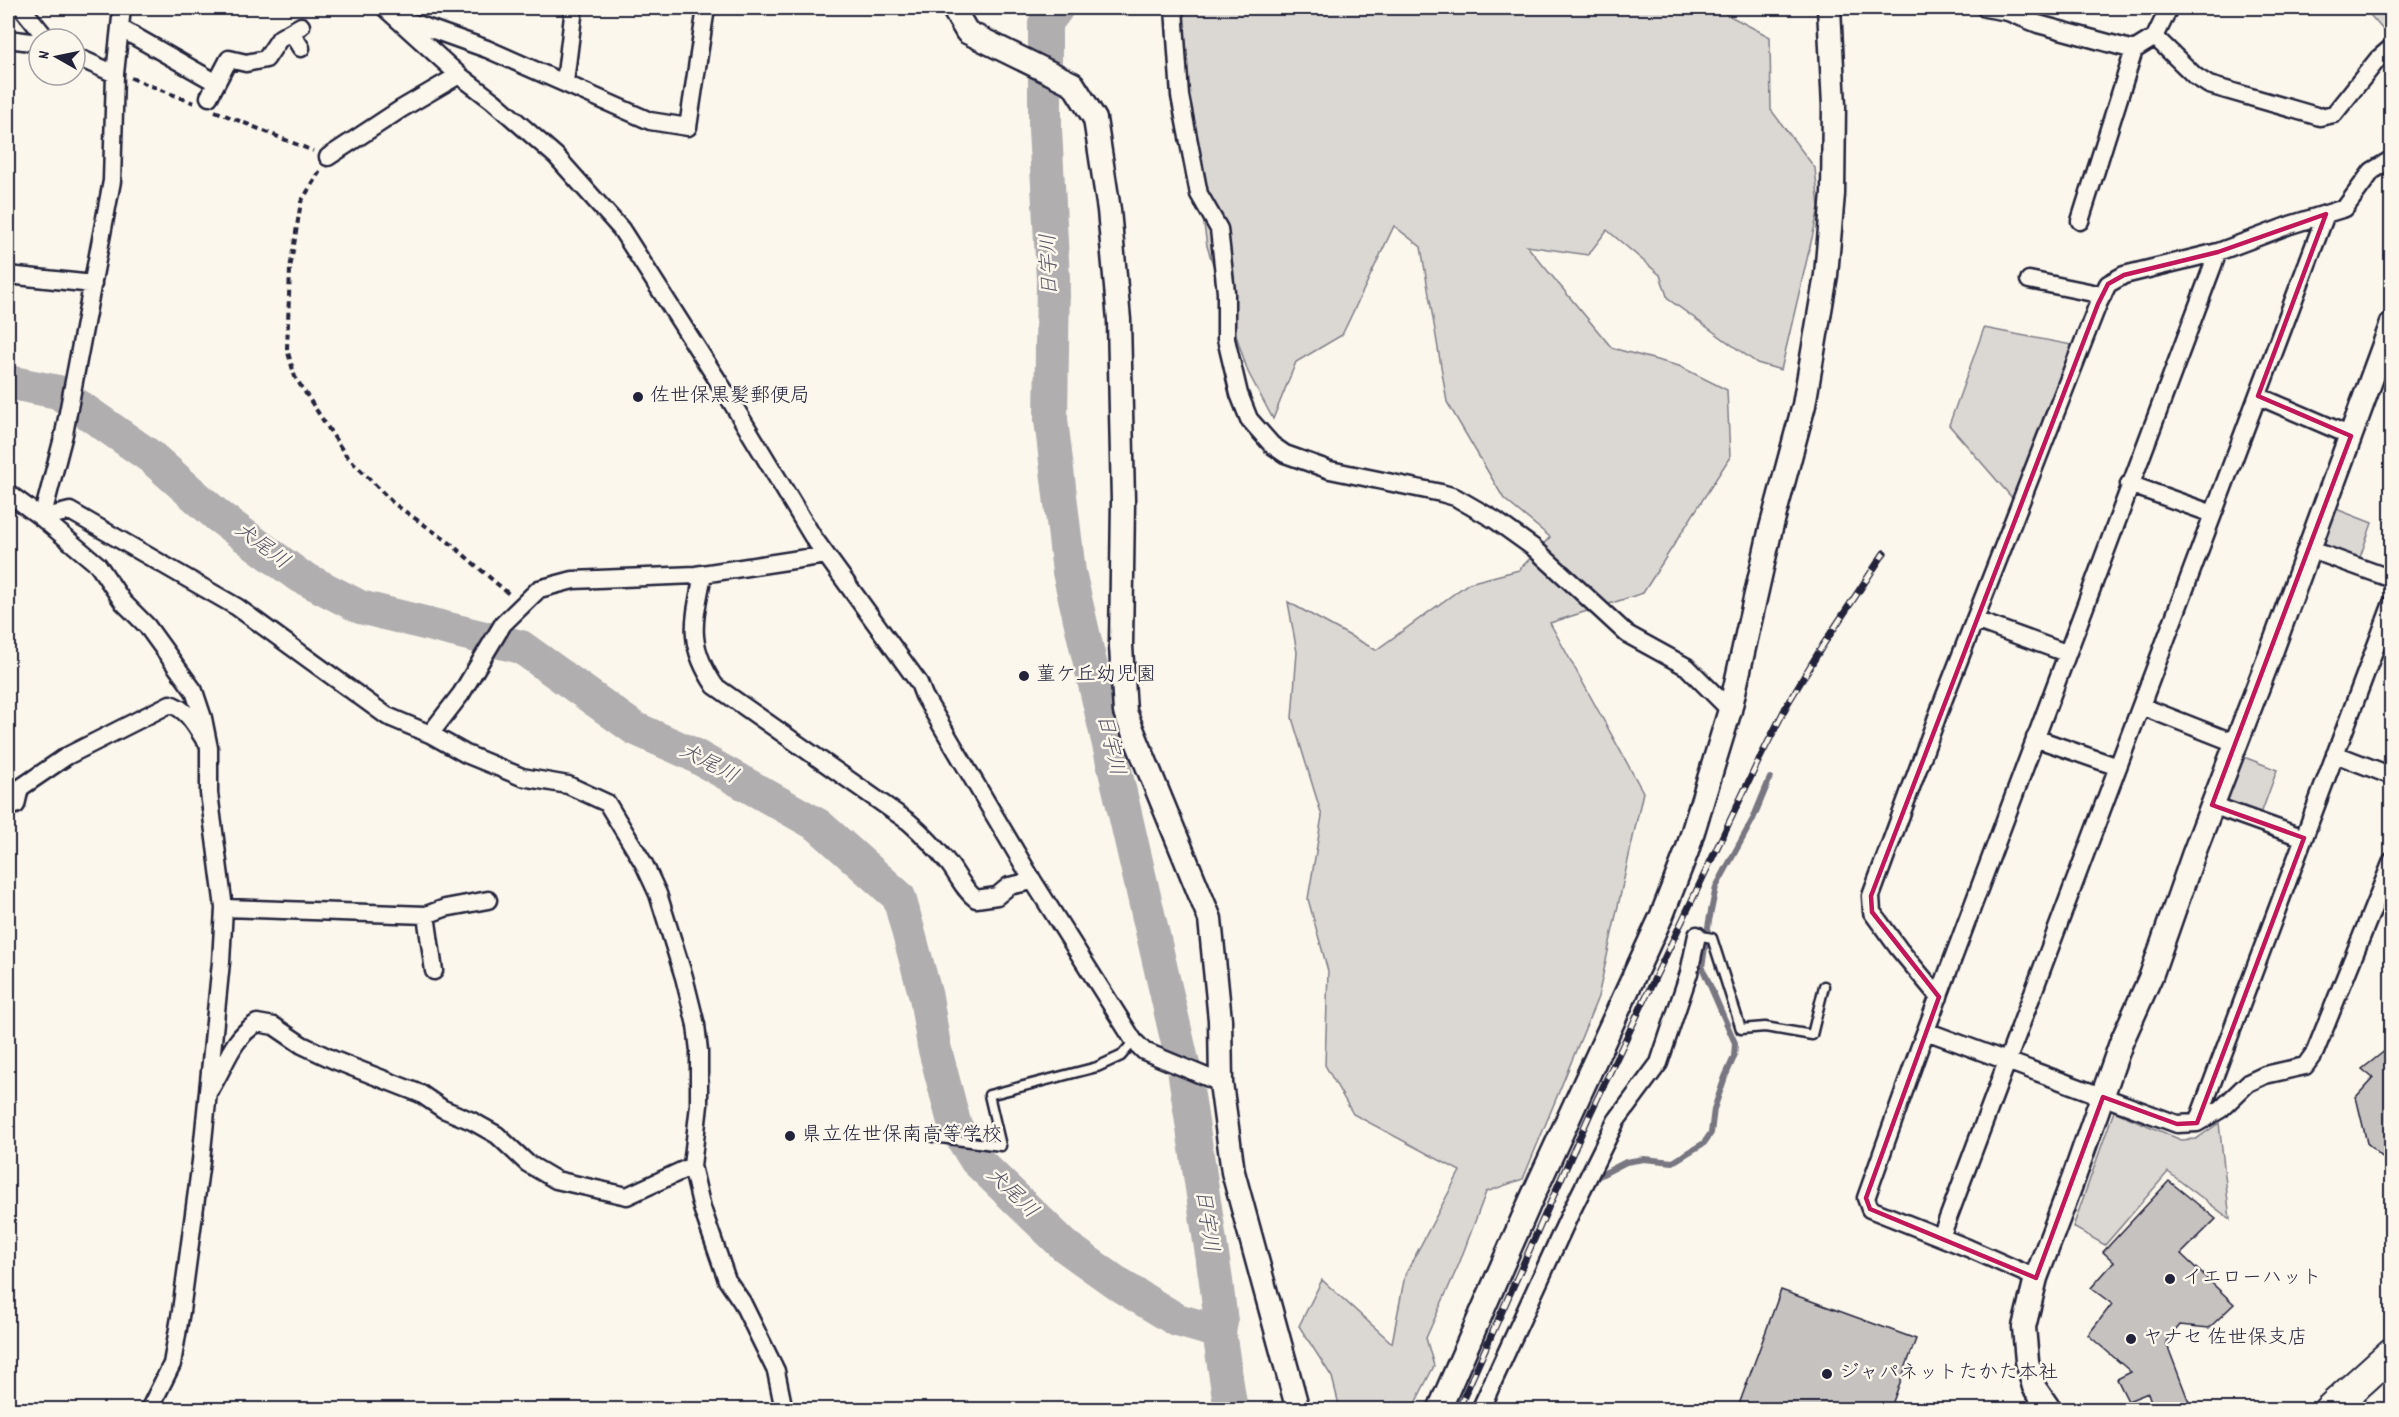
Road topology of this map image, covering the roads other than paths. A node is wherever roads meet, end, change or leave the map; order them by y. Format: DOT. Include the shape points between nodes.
graph roads {
  1 [pos="22,8"];
  2 [pos="122,8"];
  3 [pos="574,8"];
  4 [pos="706,8"];
  5 [pos="953,8"];
  6 [pos="1173,8"];
  7 [pos="1829,8"];
  8 [pos="1985,8"];
  9 [pos="2169,8"];
  10 [pos="390,12"];
  11 [pos="37,27"];
  12 [pos="120,28"];
  13 [pos="2156,37"];
  14 [pos="8,39"];
  15 [pos="27,41"];
  16 [pos="2391,47"];
  17 [pos="302,48"];
  18 [pos="2134,50"];
  19 [pos="87,61"];
  20 [pos="115,74"];
  21 [pos="459,75"];
  22 [pos="565,82"];
  23 [pos="328,157"];
  24 [pos="2391,159"];
  25 [pos="2326,214"];
  26 [pos="2080,221"];
  27 [pos="2218,252"];
  28 [pos="8,275"];
  29 [pos="2029,280"];
  30 [pos="93,284"];
  31 [pos="2103,295"];
  32 [pos="2391,323"];
  33 [pos="2258,396"];
  34 [pos="2351,436"];
  35 [pos="2129,484"];
  36 [pos="8,494"];
  37 [pos="2213,514"];
  38 [pos="42,518"];
  39 [pos="2308,549"];
  40 [pos="826,555"];
  41 [pos="703,574"];
  42 [pos="2391,579"];
  43 [pos="2391,603"];
  44 [pos="1975,620"];
  45 [pos="2066,653"];
  46 [pos="2141,706"];
  47 [pos="1730,710"];
  48 [pos="430,734"];
  49 [pos="2035,738"];
  50 [pos="2235,743"];
  51 [pos="209,748"];
  52 [pos="2335,754"];
  53 [pos="2118,767"];
  54 [pos="2391,776"];
  55 [pos="8,801"];
  56 [pos="2212,805"];
  57 [pos="2304,838"];
  58 [pos="2391,861"];
  59 [pos="1033,881"];
  60 [pos="488,900"];
  61 [pos="224,908"];
  62 [pos="426,915"];
  63 [pos="1705,937"];
  64 [pos="434,971"];
  65 [pos="1824,986"];
  66 [pos="1939,997"];
  67 [pos="1926,1031"];
  68 [pos="1139,1046"];
  69 [pos="2008,1060"];
  70 [pos="1214,1080"];
  71 [pos="208,1091"];
  72 [pos="2103,1097"];
  73 [pos="2197,1123"];
  74 [pos="933,1137"];
  75 [pos="692,1166"];
  76 [pos="1941,1237"];
  77 [pos="2036,1278"];
  78 [pos="2391,1353"];
  79 [pos="149,1410"];
  80 [pos="784,1410"];
  81 [pos="1298,1410"];
  82 [pos="1439,1410"];
  83 [pos="1480,1410"];
  84 [pos="2050,1410"];
  85 [pos="2329,1410"];
  1 -- 11 [label="street"];
  2 -- 12 [label="street"];
  3 -- 22 [label="street"];
  4 -- 22 [label="street" via="688,127 650,121"];
  5 -- 70 [label="street" via="967,32 1073,84 1095,119 1109,210 1119,320 1121,646 1125,711 1210,919 1220,1020"];
  6 -- 47 [label="street" via="1180,96 1199,194 1219,230 1226,292 1226,339 1249,419 1285,454 1330,470 1448,495 1495,520 1534,548 1627,634 1688,667"];
  7 -- 47 [label="street" via="1834,106 1833,194 1826,275 1804,405 1770,531"];
  8 -- 18 [label="street"];
  9 -- 13 [label="street"];
  10 -- 21 [label="street"];
  10 -- 22 [label="street"];
  12 -- 17 [label="street" via="209,98 229,59 246,63 266,60 280,39 296,29"];
  12 -- 20 [label="street"];
  13 -- 16 [label="street" via="2209,85 2320,117 2334,114"];
  13 -- 18 [label="street"];
  14 -- 15 [label="street"];
  18 -- 26 [label="street"];
  19 -- 20 [label="street"];
  20 -- 30 [label="street" via="112,181"];
  21 -- 23 [label="street"];
  21 -- 40 [label="street" via="556,156 621,229"];
  24 -- 25 [label="street" via="2372,171 2345,208"];
  25 -- 27 [label="street"];
  25 -- 33 [label="street"];
  27 -- 31 [label="street" via="2124,275 2108,284"];
  27 -- 35 [label="street"];
  28 -- 30 [label="street"];
  29 -- 31 [label="street"];
  30 -- 38 [label="street" via="64,434"];
  31 -- 44 [label="street"];
  32 -- 34 [label="street"];
  33 -- 34 [label="street"];
  33 -- 37 [label="street"];
  34 -- 39 [label="street"];
  35 -- 37 [label="street"];
  35 -- 45 [label="street"];
  36 -- 38 [label="street"];
  37 -- 46 [label="street"];
  38 -- 48 [label="street" via="70,511 80,516 237,607 387,716"];
  38 -- 51 [label="street" via="98,565 123,602 147,626 194,691"];
  39 -- 42 [label="street"];
  39 -- 50 [label="street"];
  40 -- 41 [label="street"];
  40 -- 59 [label="street" via="919,683"];
  41 -- 48 [label="street" via="573,580 539,589 503,624 461,694"];
  41 -- 59 [label="street" via="694,637 701,666 715,686 909,822 933,844 965,891 976,898 997,896 1009,886"];
  43 -- 52 [label="street"];
  44 -- 45 [label="street"];
  44 -- 66 [label="street" via="1871,896 1872,912"];
  45 -- 49 [label="street"];
  46 -- 50 [label="street"];
  46 -- 53 [label="street"];
  47 -- 82 [label="street" via="1688,852 1662,915"];
  48 -- 75 [label="street" via="522,777 568,785 607,802 658,894 696,1026 699,1105"];
  49 -- 53 [label="street"];
  49 -- 66 [label="street"];
  50 -- 56 [label="street"];
  51 -- 55 [label="street" via="193,721 170,704 67,756 20,788 16,804"];
  51 -- 61 [label="street" via="209,793"];
  52 -- 54 [label="street"];
  52 -- 57 [label="street"];
  53 -- 69 [label="street"];
  56 -- 57 [label="street"];
  56 -- 72 [label="street"];
  57 -- 73 [label="street"];
  58 -- 73 [label="street" via="2319,1042 2305,1066 2248,1083 2221,1109"];
  59 -- 68 [label="street"];
  60 -- 62 [label="street"];
  61 -- 62 [label="street"];
  61 -- 71 [label="street"];
  62 -- 64 [label="street"];
  63 -- 65 [label="lane" via="1741,1029 1765,1028 1812,1035"];
  63 -- 83 [label="street" via="1659,1063 1616,1121"];
  66 -- 67 [label="street"];
  67 -- 69 [label="street"];
  67 -- 76 [label="street" via="1866,1198 1870,1209"];
  68 -- 70 [label="street"];
  68 -- 74 [label="lane" via="1097,1067 989,1095 1001,1146"];
  69 -- 72 [label="street"];
  69 -- 76 [label="street"];
  70 -- 81 [label="street" via="1233,1172"];
  71 -- 75 [label="street" via="243,1032 256,1023 274,1026 323,1055 421,1094 442,1109 497,1135 527,1163 556,1180 627,1196"];
  71 -- 79 [label="street" via="172,1364"];
  72 -- 73 [label="street" via="2177,1124"];
  72 -- 77 [label="street"];
  75 -- 80 [label="street" via="727,1280 776,1371"];
  76 -- 77 [label="street"];
  77 -- 84 [label="street" via="2024,1327 2027,1362 2034,1387"];
  78 -- 85 [label="highway"];
}
